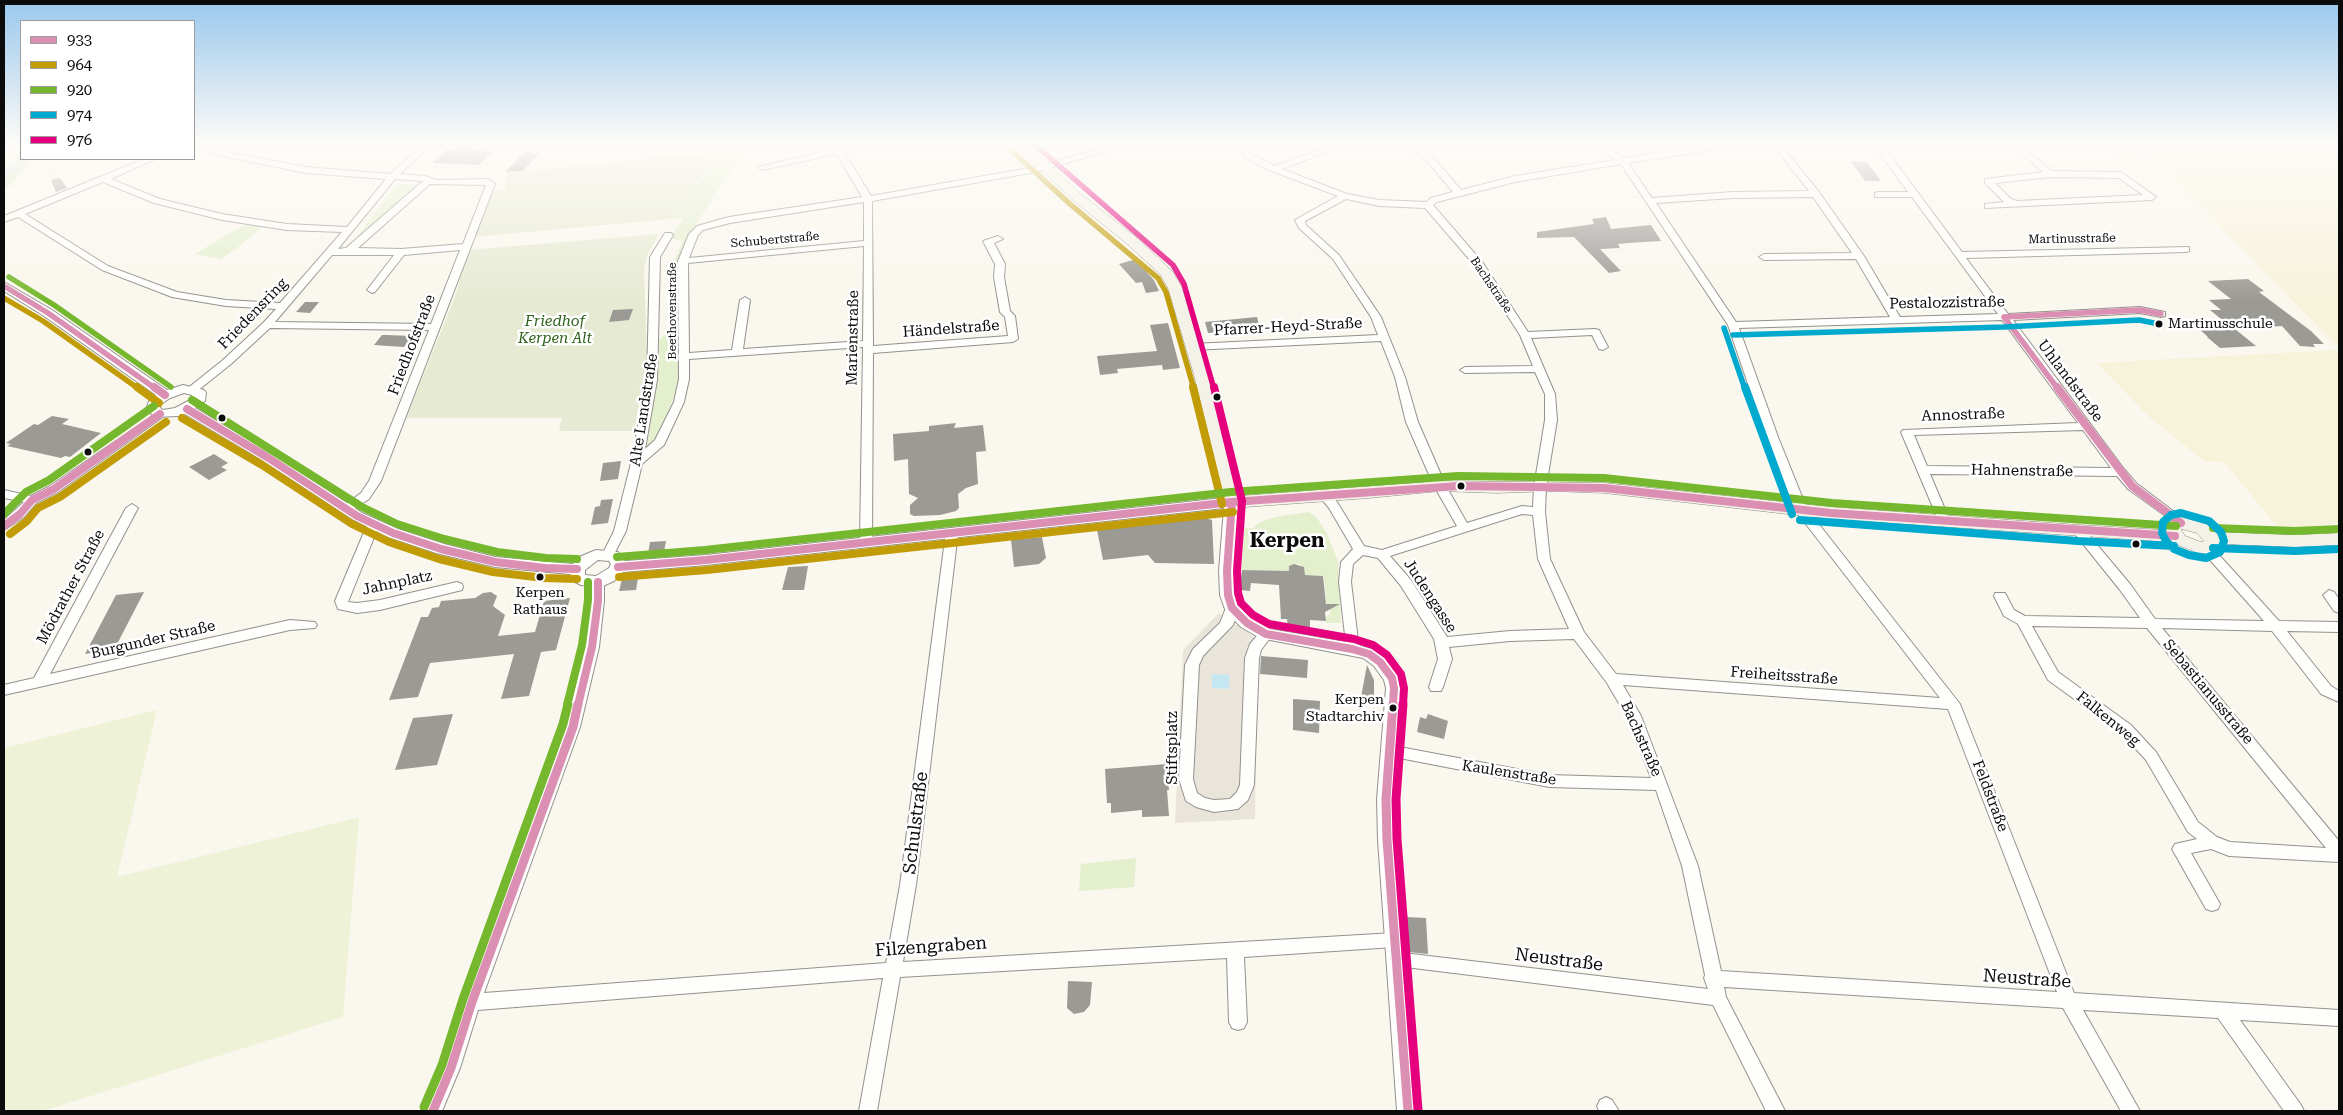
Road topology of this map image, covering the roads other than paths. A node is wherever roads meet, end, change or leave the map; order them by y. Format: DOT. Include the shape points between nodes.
graph roads {
  1 [pos="61,196"];
  2 [pos="147,196"];
  3 [pos="376,196"];
  4 [pos="412,196"];
  5 [pos="486,196"];
  6 [pos="866,196"];
  7 [pos="884,196"];
  8 [pos="1079,196"];
  9 [pos="1345,196"];
  10 [pos="1448,196"];
  11 [pos="1647,196"];
  12 [pos="1719,196"];
  13 [pos="1817,196"];
  14 [pos="1915,196"];
  15 [pos="2003,196"];
  16 [pos="2149,196"];
  17 [pos="868,199"];
  18 [pos="1650,201"];
  19 [pos="2016,204"];
  20 [pos="1428,205"];
  21 [pos="1988,206"];
  22 [pos="18,213"];
  23 [pos="4,219"];
  24 [pos="350,230"];
  25 [pos="668,235"];
  26 [pos="998,239"];
  27 [pos="869,244"];
  28 [pos="465,247"];
  29 [pos="2186,249"];
  30 [pos="329,252"];
  31 [pos="350,252"];
  32 [pos="401,252"];
  33 [pos="1958,255"];
  34 [pos="1859,256"];
  35 [pos="1764,257"];
  36 [pos="683,261"];
  37 [pos="4,286"];
  38 [pos="372,290"];
  39 [pos="746,300"];
  40 [pos="283,306"];
  41 [pos="2161,314"];
  42 [pos="2004,317"];
  43 [pos="1896,319"];
  44 [pos="266,325"];
  45 [pos="1733,325"];
  46 [pos="435,327"];
  47 [pos="1525,335"];
  48 [pos="1385,338"];
  49 [pos="867,347"];
  50 [pos="1192,347"];
  51 [pos="1603,348"];
  52 [pos="737,353"];
  53 [pos="685,356"];
  54 [pos="1540,369"];
  55 [pos="1465,370"];
  56 [pos="192,390"];
  57 [pos="166,395"];
  58 [pos="187,409"];
  59 [pos="160,414"];
  60 [pos="2086,426"];
  61 [pos="637,463"];
  62 [pos="1923,470"];
  63 [pos="2120,472"];
  64 [pos="1440,486"];
  65 [pos="1540,486"];
  66 [pos="4,494"];
  67 [pos="1325,496"];
  68 [pos="32,500"];
  69 [pos="1232,502"];
  70 [pos="132,508"];
  71 [pos="345,509"];
  72 [pos="1801,510"];
  73 [pos="1539,512"];
  74 [pos="1944,521"];
  75 [pos="373,525"];
  76 [pos="4,526"];
  77 [pos="1464,528"];
  78 [pos="2178,529"];
  79 [pos="2079,531"];
  80 [pos="952,532"];
  81 [pos="2339,539"];
  82 [pos="866,542"];
  83 [pos="2209,543"];
  84 [pos="1360,550"];
  85 [pos="1382,554"];
  86 [pos="608,555"];
  87 [pos="618,567"];
  88 [pos="577,569"];
  89 [pos="598,582"];
  90 [pos="457,587"];
  91 [pos="2329,595"];
  92 [pos="2000,596"];
  93 [pos="1232,608"];
  94 [pos="2339,608"];
  95 [pos="2023,621"];
  96 [pos="310,625"];
  97 [pos="2152,625"];
  98 [pos="2277,627"];
  99 [pos="2339,627"];
  100 [pos="1266,634"];
  101 [pos="1578,634"];
  102 [pos="1442,643"];
  103 [pos="1352,649"];
  104 [pos="1612,679"];
  105 [pos="40,682"];
  106 [pos="1436,687"];
  107 [pos="4,690"];
  108 [pos="2339,697"];
  109 [pos="1953,704"];
  110 [pos="1389,751"];
  111 [pos="1661,784"];
  112 [pos="2212,842"];
  113 [pos="2339,853"];
  114 [pos="2212,904"];
  115 [pos="1235,949"];
  116 [pos="1394,950"];
  117 [pos="892,970"];
  118 [pos="1712,978"];
  119 [pos="1718,998"];
  120 [pos="472,1002"];
  121 [pos="2068,1002"];
  122 [pos="2223,1011"];
  123 [pos="2339,1018"];
  124 [pos="1238,1022"];
  125 [pos="433,1111"];
  126 [pos="868,1111"];
  127 [pos="1408,1111"];
  128 [pos="1776,1111"];
  129 [pos="2131,1111"];
  130 [pos="2295,1111"];
  1 -- 22 [label="street"];
  2 -- 24 [label="street" via="214,216 287,227"];
  3 -- 24 [label="street, Friedensring"];
  4 -- 31 [label="street"];
  5 -- 28 [label="street, Friedhofstraße"];
  6 -- 17 [label="street, Marienstraße"];
  7 -- 17 [label="street, Beethovenstraße"];
  8 -- 50 [label="main road" via="1166,272 1175,288"];
  9 -- 20 [label="street" via="1386,204"];
  9 -- 48 [label="street" via="1300,220 1302,226 1336,257 1376,317"];
  10 -- 20 [label="street"];
  11 -- 18 [label="street, Feldstraße"];
  12 -- 18 [label="street"];
  13 -- 34 [label="street"];
  14 -- 33 [label="street, Uhlandstraße"];
  15 -- 19 [label="street"];
  16 -- 19 [label="street" via="2152,198"];
  17 -- 27 [label="street, Marienstraße"];
  17 -- 36 [label="street, Beethovenstraße" via="710,224 694,234"];
  18 -- 45 [label="street, Feldstraße"];
  19 -- 21 [label="street"];
  20 -- 47 [label="street, Bachstraße" via="1480,265"];
  22 -- 23 [label="street"];
  22 -- 40 [label="street" via="105,268 157,289 202,301"];
  24 -- 30 [label="street, Friedensring"];
  25 -- 61 [label="street, Alte Landstraße" via="655,257 656,320 652,380"];
  26 -- 49 [label="street, Händelstraße" via="988,240 1000,264 1005,312 1010,316 1013,339"];
  27 -- 36 [label="street, Schubertstraße"];
  27 -- 49 [label="street, Marienstraße"];
  28 -- 32 [label="street"];
  28 -- 46 [label="street, Friedhofstraße"];
  29 -- 33 [label="street, Martinusstraße"];
  30 -- 31 [label="street"];
  30 -- 40 [label="street, Friedensring"];
  31 -- 32 [label="street"];
  32 -- 38 [label="street"];
  33 -- 42 [label="street, Uhlandstraße"];
  34 -- 35 [label="street"];
  34 -- 43 [label="street"];
  36 -- 53 [label="street, Beethovenstraße"];
  37 -- 57 [label="street"];
  39 -- 52 [label="street"];
  40 -- 44 [label="street, Friedensring"];
  41 -- 42 [label="street, Pestalozzistraße" via="2140,310"];
  42 -- 43 [label="street, Pestalozzistraße"];
  42 -- 60 [label="street, Uhlandstraße"];
  43 -- 45 [label="street, Pestalozzistraße"];
  44 -- 46 [label="street"];
  44 -- 56 [label="street, Friedensring"];
  45 -- 72 [label="street, Feldstraße"];
  46 -- 71 [label="street, Friedhofstraße" via="375,481 365,496"];
  47 -- 51 [label="street" via="1595,332"];
  47 -- 54 [label="street, Bachstraße"];
  48 -- 50 [label="street, Pfarrer-Heyd-Straße"];
  48 -- 64 [label="street" via="1412,422"];
  49 -- 52 [label="street"];
  49 -- 82 [label="street, Marienstraße"];
  50 -- 69 [label="main road"];
  52 -- 53 [label="street"];
  53 -- 61 [label="street, Beethovenstraße" via="679,402 660,442"];
  54 -- 55 [label="street"];
  54 -- 65 [label="street, Bachstraße" via="1550,394 1551,420"];
  56 -- 57 [label="street" via="183,389"];
  56 -- 58 [label="street" via="199,393 198,400"];
  57 -- 59 [label="street" via="155,402 153,409"];
  58 -- 59 [label="street"];
  58 -- 71 [label="street"];
  59 -- 68 [label="street" via="54,489"];
  60 -- 62 [label="street, Annostraße" via="1907,432"];
  60 -- 63 [label="street, Uhlandstraße"];
  61 -- 86 [label="street, Alte Landstraße" via="620,531"];
  62 -- 63 [label="street, Hahnenstraße"];
  62 -- 74 [label="street, Annostraße"];
  63 -- 78 [label="street, Uhlandstraße" via="2132,486 2173,515"];
  64 -- 65 [label="main road"];
  64 -- 67 [label="main road"];
  64 -- 77 [label="street"];
  65 -- 72 [label="main road" via="1604,488"];
  65 -- 73 [label="street, Bachstraße"];
  66 -- 68 [label="street"];
  67 -- 69 [label="main road"];
  67 -- 84 [label="street"];
  68 -- 76 [label="street"];
  69 -- 80 [label="street"];
  69 -- 93 [label="street" via="1227,571"];
  70 -- 105 [label="street, Mödrather Straße"];
  71 -- 75 [label="street"];
  72 -- 74 [label="main road"];
  72 -- 109 [label="street, Feldstraße"];
  73 -- 77 [label="street" via="1522,510"];
  73 -- 101 [label="street, Bachstraße" via="1544,559"];
  74 -- 79 [label="main road"];
  75 -- 88 [label="street" via="421,544 489,560"];
  75 -- 90 [label="street, Jahnplatz" via="342,606 380,605"];
  77 -- 85 [label="street"];
  78 -- 79 [label="main road"];
  78 -- 83 [label="main road" via="2193,546"];
  79 -- 97 [label="street, Sebastianusstraße"];
  80 -- 82 [label="street"];
  80 -- 117 [label="street, Schulstraße" via="908,885"];
  81 -- 83 [label="main road"];
  82 -- 87 [label="street"];
  83 -- 98 [label="street"];
  84 -- 85 [label="street"];
  84 -- 103 [label="street" via="1347,562 1345,582"];
  85 -- 102 [label="street, Judengasse" via="1406,583"];
  86 -- 87 [label="street" via="617,559"];
  86 -- 88 [label="street" via="590,558"];
  87 -- 89 [label="street" via="613,574"];
  88 -- 89 [label="street" via="581,580"];
  89 -- 120 [label="street" via="592,647 573,727"];
  91 -- 94 [label="street"];
  92 -- 95 [label="street, Falkenweg" via="2010,613"];
  93 -- 100 [label="street" via="1247,623"];
  93 -- 100 [label="street, Stiftsplatz" via="1226,625 1198,652 1192,665 1186,779 1191,797 1201,803 1233,805 1243,796 1247,785 1252,658"];
  95 -- 97 [label="street"];
  95 -- 112 [label="street, Falkenweg" via="2053,676 2126,729 2151,756 2193,827"];
  96 -- 105 [label="street, Burgunder Straße" via="290,625"];
  97 -- 98 [label="street"];
  97 -- 113 [label="street, Sebastianusstraße"];
  98 -- 99 [label="street"];
  98 -- 108 [label="street" via="2326,690"];
  100 -- 103 [label="street"];
  101 -- 102 [label="street"];
  101 -- 104 [label="street, Bachstraße"];
  102 -- 106 [label="street, Judengasse" via="1444,659"];
  103 -- 110 [label="street" via="1375,658 1392,678"];
  104 -- 109 [label="street, Freiheitsstraße"];
  104 -- 111 [label="street, Bachstraße" via="1634,716"];
  105 -- 107 [label="street, Burgunder Straße"];
  109 -- 121 [label="street, Feldstraße"];
  110 -- 111 [label="street, Kaulenstraße" via="1549,781"];
  110 -- 116 [label="street" via="1387,840"];
  111 -- 118 [label="street, Bachstraße" via="1690,866"];
  112 -- 113 [label="street, Falkenweg" via="2229,848"];
  112 -- 114 [label="street, Falkenweg" via="2180,848"];
  115 -- 116 [label="street, Filzengraben"];
  115 -- 117 [label="street, Filzengraben"];
  115 -- 124 [label="street"];
  116 -- 119 [label="street, Neustraße"];
  116 -- 127 [label="street"];
  117 -- 120 [label="street, Filzengraben"];
  117 -- 126 [label="street, Schulstraße"];
  118 -- 119 [label="street, Bachstraße"];
  118 -- 121 [label="street, Neustraße"];
  119 -- 128 [label="street, Bachstraße"];
  120 -- 125 [label="street"];
  121 -- 122 [label="street, Neustraße"];
  121 -- 129 [label="street, Feldstraße"];
  122 -- 123 [label="street, Neustraße"];
  122 -- 130 [label="street"];
}
